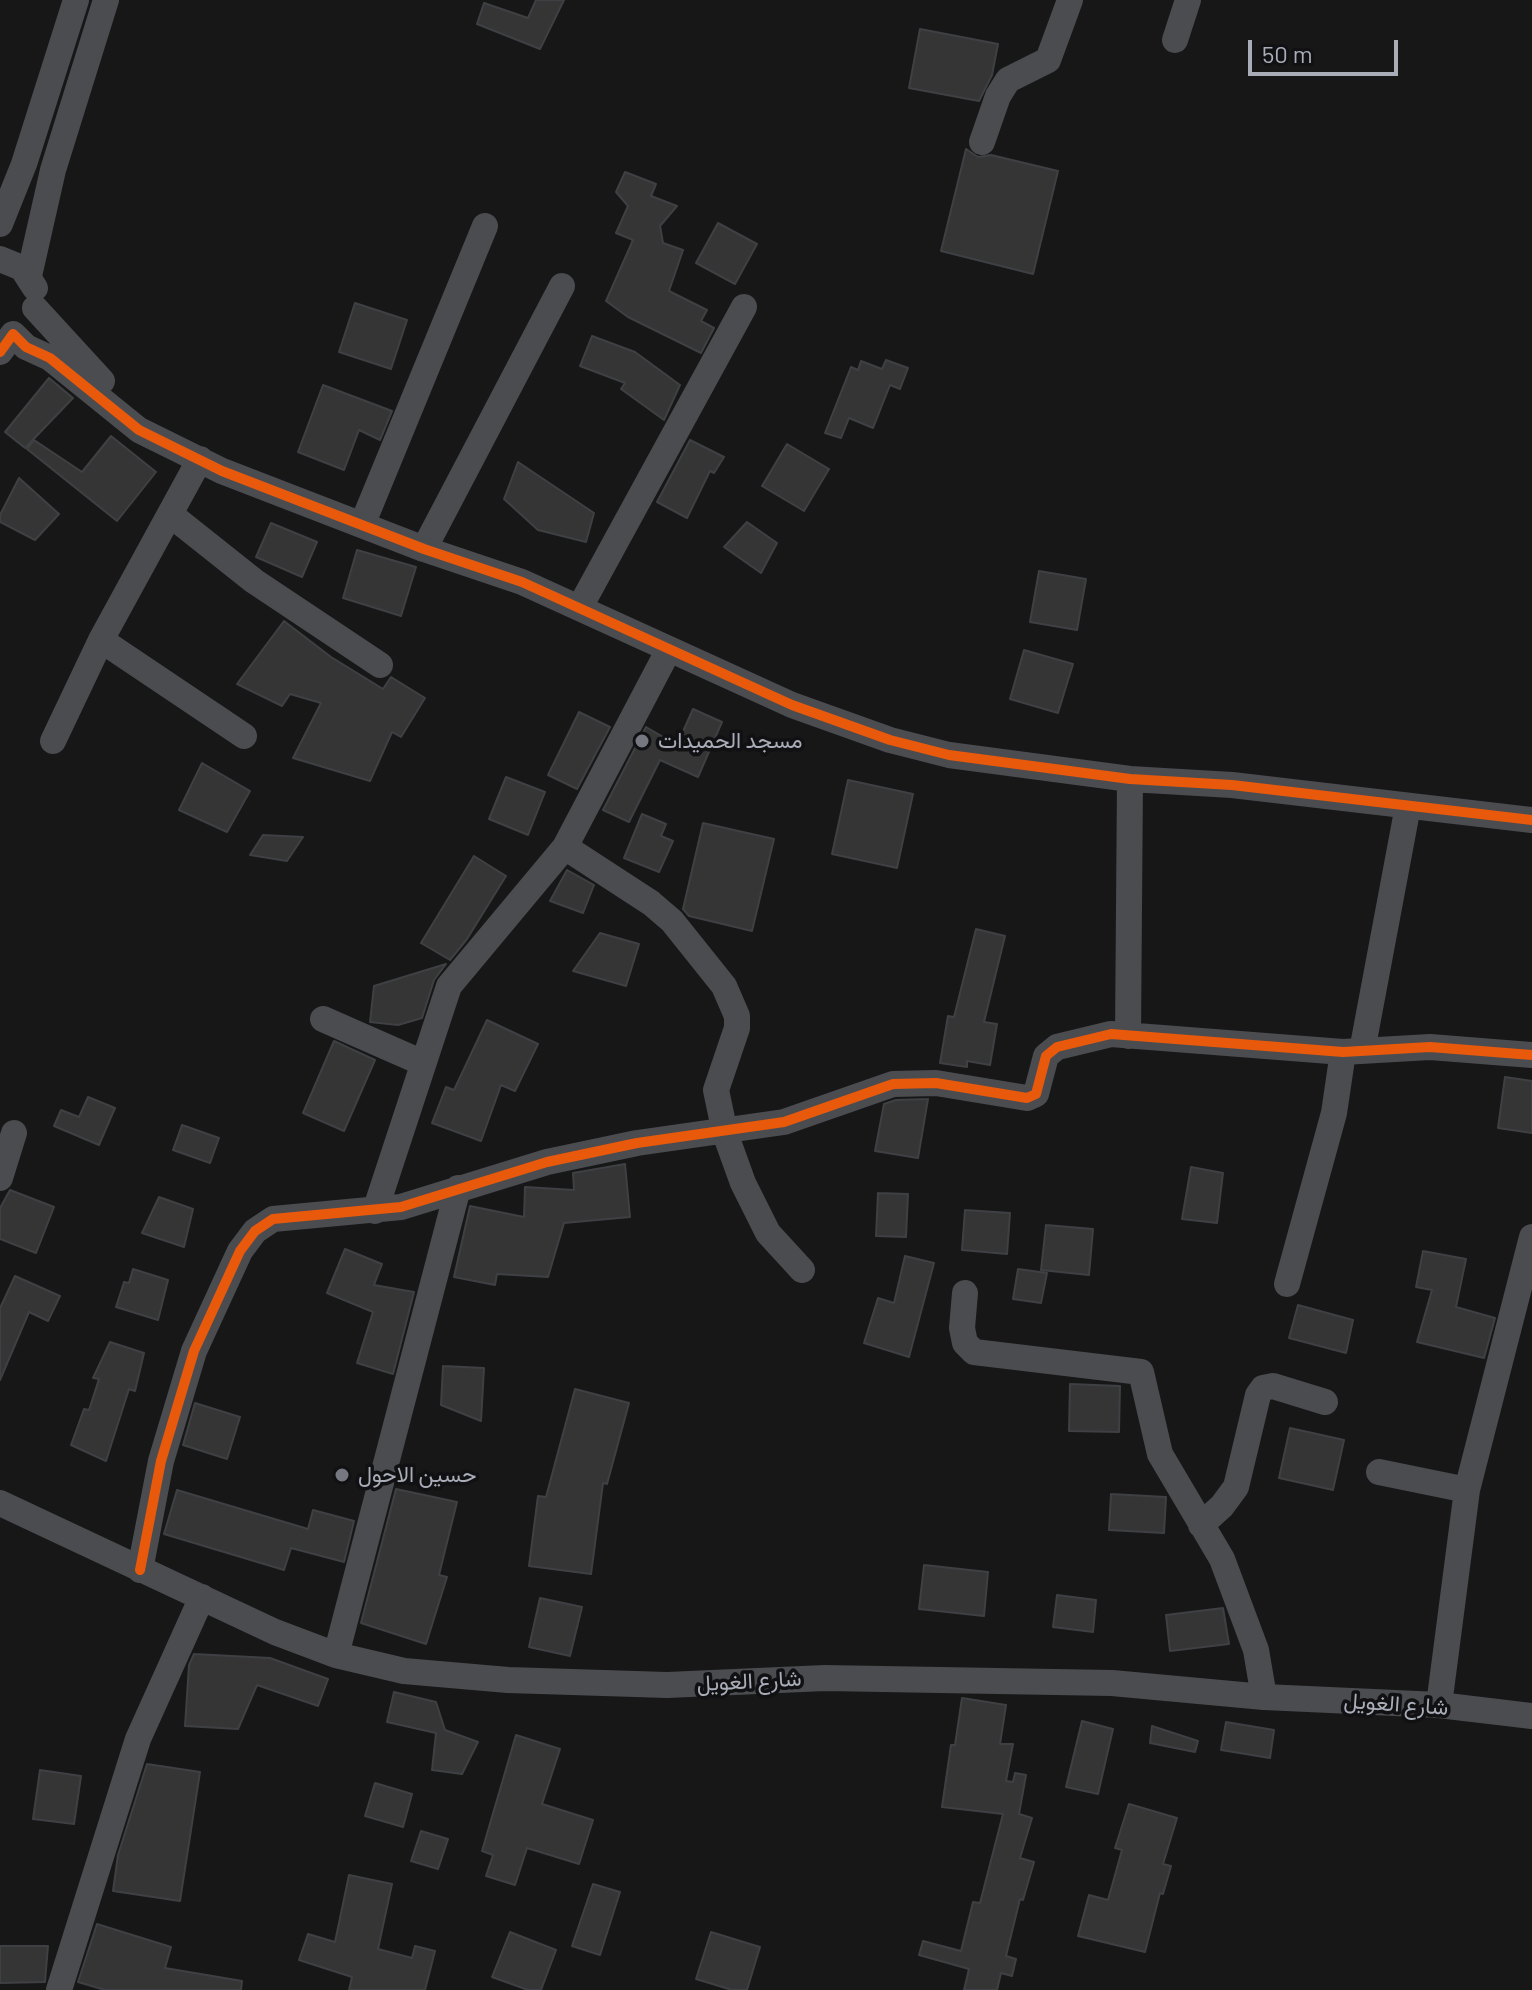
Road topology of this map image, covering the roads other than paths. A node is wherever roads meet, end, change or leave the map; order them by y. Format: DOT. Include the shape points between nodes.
graph roads {
  1 [pos="76,0"];
  2 [pos="106,0"];
  3 [pos="1070,0"];
  4 [pos="1188,0"];
  5 [pos="1175,40"];
  6 [pos="982,142"];
  7 [pos="1,218"];
  8 [pos="485,226"];
  9 [pos="0,259"];
  10 [pos="29,276"];
  11 [pos="562,286"];
  12 [pos="744,307"];
  13 [pos="35,308"];
  14 [pos="4,341"];
  15 [pos="34,351"];
  16 [pos="0,364"];
  17 [pos="162,440"];
  18 [pos="200,459"];
  19 [pos="171,515"];
  20 [pos="362,525"];
  21 [pos="424,549"];
  22 [pos="580,607"];
  23 [pos="101,640"];
  24 [pos="668,651"];
  25 [pos="380,665"];
  26 [pos="244,736"];
  27 [pos="53,741"];
  28 [pos="1130,779"];
  29 [pos="1408,806"];
  30 [pos="1532,820"];
  31 [pos="565,847"];
  32 [pos="323,1019"];
  33 [pos="1128,1036"];
  34 [pos="1352,1052"];
  35 [pos="1532,1055"];
  36 [pos="423,1063"];
  37 [pos="14,1133"];
  38 [pos="725,1133"];
  39 [pos="0,1178"];
  40 [pos="458,1188"];
  41 [pos="375,1211"];
  42 [pos="1532,1237"];
  43 [pos="802,1270"];
  44 [pos="1287,1284"];
  45 [pos="965,1293"];
  46 [pos="1325,1402"];
  47 [pos="1379,1472"];
  48 [pos="1467,1490"];
  49 [pos="0,1503"];
  50 [pos="1201,1525"];
  51 [pos="140,1570"];
  52 [pos="202,1597"];
  53 [pos="336,1655"];
  54 [pos="1264,1697"];
  55 [pos="1439,1705"];
  56 [pos="1532,1716"];
  57 [pos="59,1990"];
  1 -- 7 [label="street" via="24,164"];
  2 -- 10 [label="street" via="53,170"];
  3 -- 6 [label="street" via="1048,60 1008,80"];
  4 -- 5 [label="street"];
  8 -- 20 [label="street"];
  9 -- 10 [label="street"];
  10 -- 13 [label="street"];
  11 -- 21 [label="street"];
  12 -- 22 [label="street"];
  13 -- 14 [label="street" via="23,327"];
  13 -- 17 [label="street"];
  14 -- 15 [label="street"];
  15 -- 16 [label="street"];
  15 -- 17 [label="street" via="50,358 139,430"];
  17 -- 18 [label="street"];
  18 -- 19 [label="street"];
  18 -- 20 [label="street"];
  19 -- 23 [label="street"];
  19 -- 25 [label="street" via="254,581"];
  20 -- 21 [label="street"];
  21 -- 22 [label="street"];
  22 -- 24 [label="street"];
  23 -- 26 [label="street"];
  23 -- 27 [label="street"];
  24 -- 28 [label="street" via="804,710 890,740 949,755"];
  24 -- 31 [label="street"];
  28 -- 29 [label="street"];
  28 -- 33 [label="street"];
  29 -- 30 [label="street"];
  29 -- 34 [label="street"];
  31 -- 36 [label="street" via="449,986"];
  31 -- 38 [label="street" via="672,921 724,986 737,1016 716,1090"];
  32 -- 36 [label="street"];
  33 -- 34 [label="street"];
  33 -- 38 [label="street" via="1111,1034 1057,1047 1046,1056 1033,1097 936,1083 893,1084 784,1122"];
  34 -- 35 [label="street" via="1430,1047"];
  34 -- 44 [label="street"];
  36 -- 41 [label="street"];
  37 -- 39 [label="street"];
  38 -- 40 [label="street" via="547,1162"];
  38 -- 43 [label="street" via="768,1233"];
  40 -- 41 [label="street"];
  40 -- 53 [label="street"];
  41 -- 51 [label="street" via="273,1219 240,1251 194,1351 161,1461"];
  42 -- 48 [label="street"];
  45 -- 50 [label="street" via="962,1328 965,1343 974,1352 1141,1372 1160,1454"];
  46 -- 50 [label="street" via="1273,1386 1263,1388 1236,1487"];
  47 -- 48 [label="street"];
  48 -- 55 [label="street"];
  49 -- 51 [label="street, شارع الغويل"];
  50 -- 54 [label="street" via="1222,1559 1256,1650"];
  51 -- 52 [label="street, شارع الغويل"];
  52 -- 53 [label="street, شارع الغويل"];
  52 -- 57 [label="street" via="138,1739"];
  53 -- 54 [label="street, شارع الغويل" via="404,1671 508,1680 667,1685 929,1677 1112,1683"];
  54 -- 55 [label="street, شارع الغويل"];
  55 -- 56 [label="street, شارع الغويل"];
}
